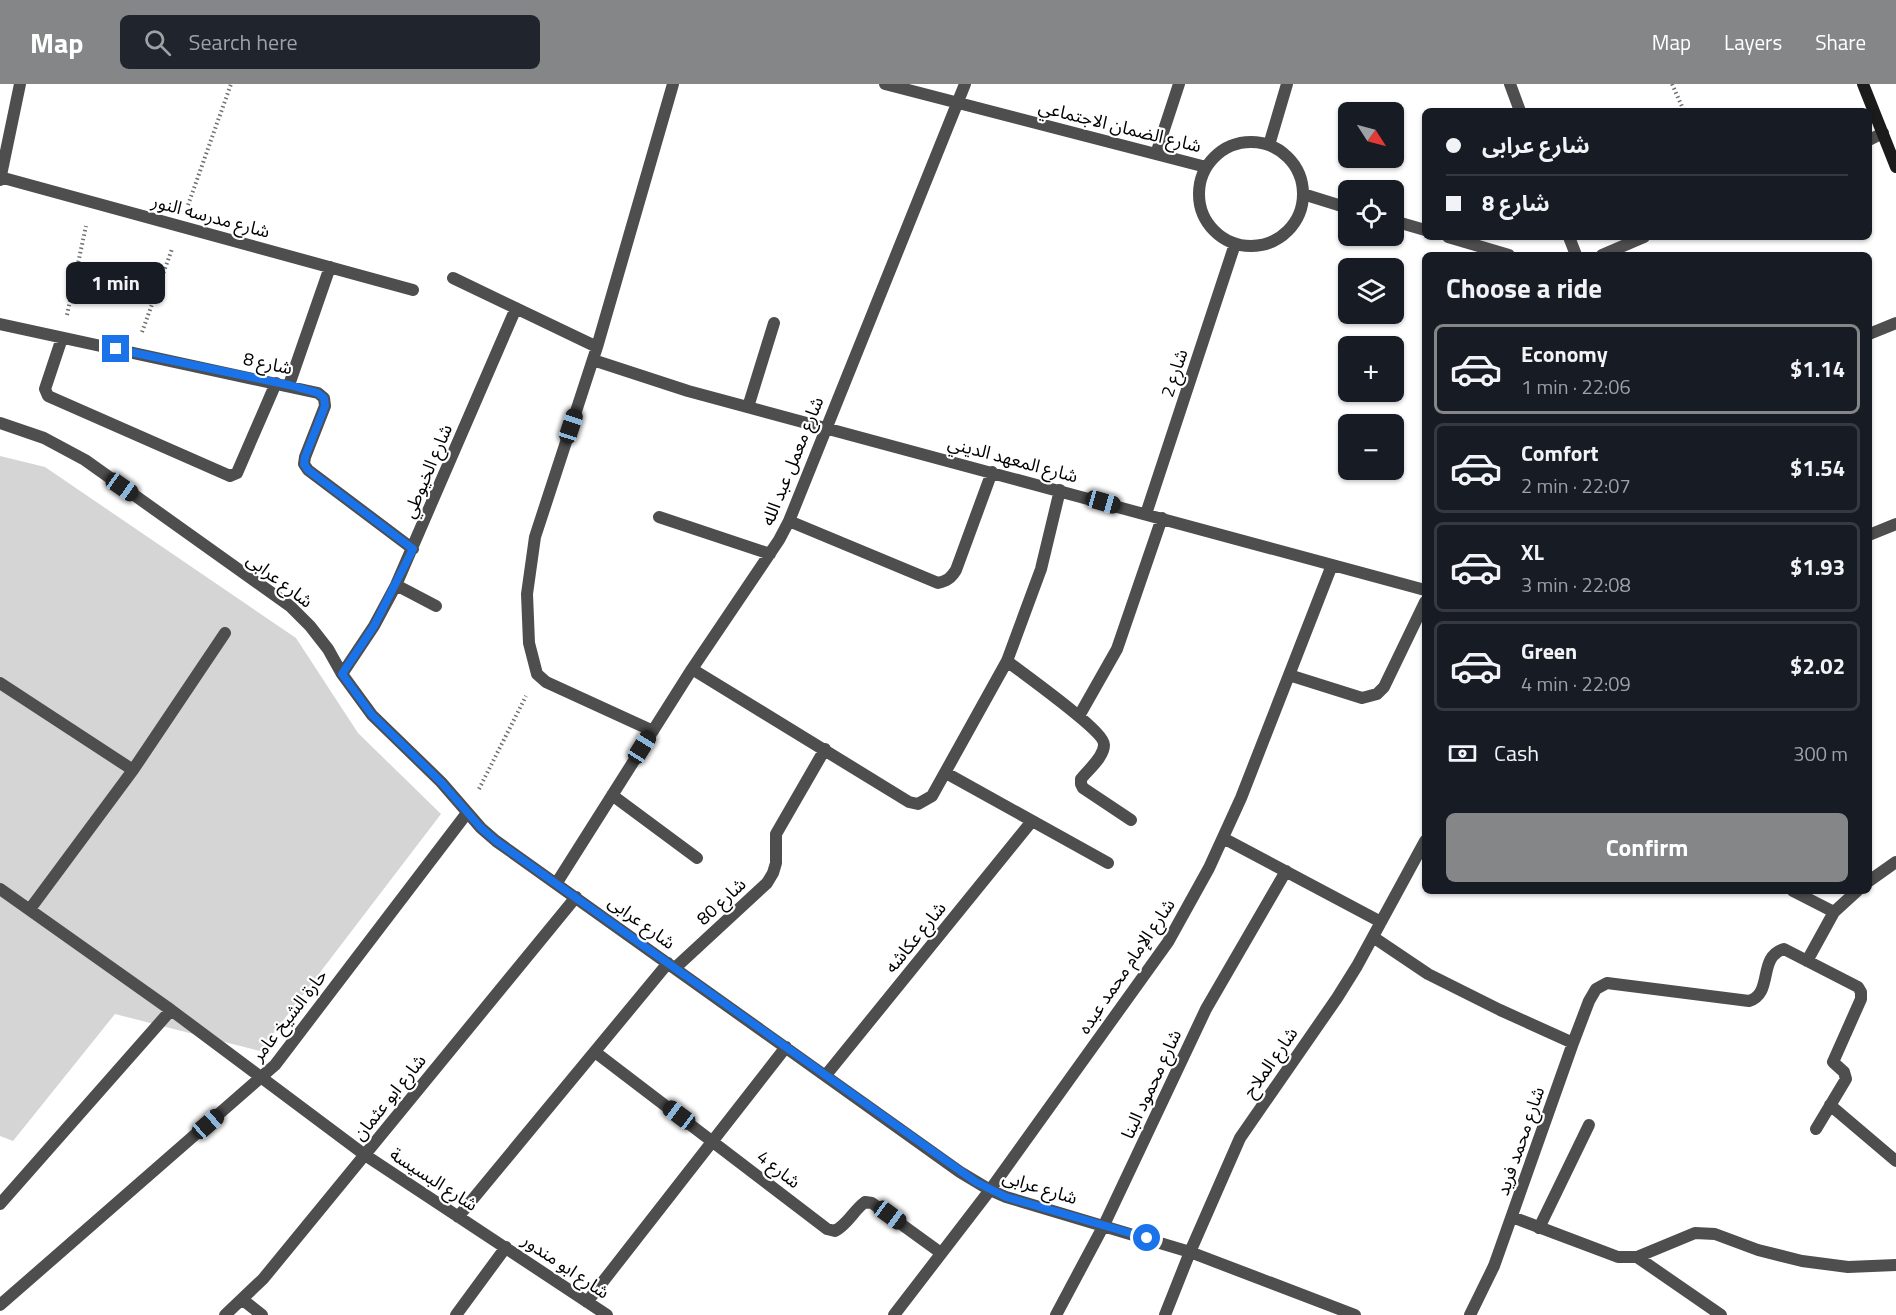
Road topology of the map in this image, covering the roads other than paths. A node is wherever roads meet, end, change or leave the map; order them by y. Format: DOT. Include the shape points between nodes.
graph roads {
  1 [pos="20,84"];
  2 [pos="673,84"];
  3 [pos="885,84"];
  4 [pos="965,84"];
  5 [pos="1179,84"];
  6 [pos="1287,84"];
  7 [pos="1510,84"];
  8 [pos="1863,84"];
  9 [pos="957,103"];
  10 [pos="1519,108"];
  11 [pos="1883,134"];
  12 [pos="1872,139"];
  13 [pos="1269,145"];
  14 [pos="1156,154"];
  15 [pos="1206,167"];
  16 [pos="1896,167"];
  17 [pos="0,178"];
  18 [pos="1302,194"];
  19 [pos="1338,205"];
  20 [pos="1404,224"];
  21 [pos="1422,229"];
  22 [pos="1458,240"];
  23 [pos="1637,240"];
  24 [pos="1235,244"];
  25 [pos="1499,252"];
  26 [pos="1609,252"];
  27 [pos="330,267"];
  28 [pos="453,278"];
  29 [pos="413,290"];
  30 [pos="516,308"];
  31 [pos="774,323"];
  32 [pos="1896,323"];
  33 [pos="0,324"];
  34 [pos="1872,333"];
  35 [pos="62,338"];
  36 [pos="597,347"];
  37 [pos="593,360"];
  38 [pos="283,384"];
  39 [pos="748,407"];
  40 [pos="0,423"];
  41 [pos="825,428"];
  42 [pos="993,472"];
  43 [pos="1060,490"];
  44 [pos="1146,514"];
  45 [pos="659,517"];
  46 [pos="1162,518"];
  47 [pos="789,521"];
  48 [pos="1896,524"];
  49 [pos="1872,534"];
  50 [pos="413,549"];
  51 [pos="770,554"];
  52 [pos="1332,565"];
  53 [pos="396,585"];
  54 [pos="1422,589"];
  55 [pos="436,606"];
  56 [pos="1422,608"];
  57 [pos="225,633"];
  58 [pos="1007,661"];
  59 [pos="692,669"];
  60 [pos="342,674"];
  61 [pos="1289,675"];
  62 [pos="0,683"];
  63 [pos="1079,716"];
  64 [pos="652,731"];
  65 [pos="825,749"];
  66 [pos="133,770"];
  67 [pos="946,773"];
  68 [pos="612,795"];
  69 [pos="467,813"];
  70 [pos="1131,820"];
  71 [pos="1032,821"];
  72 [pos="1223,838"];
  73 [pos="1422,847"];
  74 [pos="697,858"];
  75 [pos="1896,862"];
  76 [pos="1108,863"];
  77 [pos="1286,871"];
  78 [pos="1872,879"];
  79 [pos="556,884"];
  80 [pos="0,889"];
  81 [pos="1799,894"];
  82 [pos="1854,894"];
  83 [pos="576,897"];
  84 [pos="30,909"];
  85 [pos="1834,912"];
  86 [pos="1381,922"];
  87 [pos="1373,937"];
  88 [pos="1807,961"];
  89 [pos="672,966"];
  90 [pos="171,1010"];
  91 [pos="1573,1043"];
  92 [pos="786,1047"];
  93 [pos="595,1052"];
  94 [pos="826,1075"];
  95 [pos="262,1078"];
  96 [pos="1830,1105"];
  97 [pos="1589,1125"];
  98 [pos="1816,1129"];
  99 [pos="713,1141"];
  100 [pos="365,1155"];
  101 [pos="1896,1161"];
  102 [pos="990,1190"];
  103 [pos="0,1204"];
  104 [pos="458,1217"];
  105 [pos="1512,1217"];
  106 [pos="1104,1225"];
  107 [pos="1539,1227"];
  108 [pos="506,1247"];
  109 [pos="1190,1252"];
  110 [pos="941,1253"];
  111 [pos="1637,1257"];
  112 [pos="1896,1265"];
  113 [pos="6,1292"];
  114 [pos="243,1300"];
  115 [pos="587,1302"];
  116 [pos="0,1305"];
  117 [pos="225,1315"];
  118 [pos="262,1315"];
  119 [pos="456,1315"];
  120 [pos="607,1315"];
  121 [pos="894,1315"];
  122 [pos="1056,1315"];
  123 [pos="1165,1315"];
  124 [pos="1355,1315"];
  125 [pos="1470,1315"];
  126 [pos="1721,1315"];
  1 -- 17 [label="street"];
  2 -- 36 [label="street"];
  3 -- 9 [label="street, شارع الضمان الاجتماعي"];
  4 -- 9 [label="street, شارع معمل عبد الله"];
  5 -- 14 [label="street"];
  6 -- 13 [label="street"];
  7 -- 10 [label="street"];
  8 -- 11 [label="street"];
  9 -- 14 [label="street, شارع الضمان الاجتماعي"];
  9 -- 41 [label="street, شارع معمل عبد الله"];
  11 -- 12 [label="street"];
  11 -- 16 [label="street"];
  13 -- 15 [label="street" via="1240,143 1215,156"];
  13 -- 18 [label="street" via="1293,164"];
  14 -- 15 [label="street, شارع الضمان الاجتماعي"];
  15 -- 24 [label="street" via="1199,193 1203,212 1213,230"];
  17 -- 27 [label="street, شارع مدرسه النور"];
  18 -- 19 [label="street"];
  18 -- 24 [label="street" via="1293,225 1281,236 1259,245"];
  20 -- 21 [label="street"];
  22 -- 25 [label="street"];
  23 -- 26 [label="street"];
  24 -- 44 [label="street, شارع 2"];
  27 -- 29 [label="street, شارع مدرسه النور"];
  27 -- 38 [label="street"];
  28 -- 30 [label="street"];
  30 -- 36 [label="street"];
  30 -- 50 [label="street, شارع الخيوطي"];
  31 -- 39 [label="street"];
  32 -- 34 [label="street"];
  33 -- 35 [label="street, شارع 8"];
  35 -- 38 [label="street, شارع 8"];
  35 -- 38 [label="street" via="45,389 48,396 230,476 237,473"];
  36 -- 37 [label="street"];
  37 -- 39 [label="street, شارع المعهد الديني"];
  37 -- 64 [label="street" via="535,537 527,594 530,644 537,674 546,682"];
  38 -- 50 [label="street, شارع 8" via="324,398 325,406 305,457 308,470"];
  39 -- 41 [label="street, شارع المعهد الديني"];
  40 -- 60 [label="street, شارع عرابى" via="44,438 85,460 290,606 328,649"];
  41 -- 42 [label="street, شارع المعهد الديني"];
  41 -- 47 [label="street, شارع معمل عبد الله"];
  42 -- 43 [label="street, شارع المعهد الديني"];
  42 -- 47 [label="street" via="956,570 945,582 938,583"];
  43 -- 44 [label="street, شارع المعهد الديني"];
  43 -- 58 [label="street" via="1041,569"];
  44 -- 46 [label="street, شارع المعهد الديني"];
  45 -- 51 [label="street"];
  46 -- 52 [label="street, شارع المعهد الديني"];
  46 -- 63 [label="street" via="1117,649"];
  47 -- 51 [label="street, شارع معمل عبد الله"];
  48 -- 49 [label="street"];
  50 -- 53 [label="street, شارع الخيوطي"];
  51 -- 59 [label="street, شارع معمل عبد الله"];
  52 -- 54 [label="street, شارع المعهد الديني"];
  52 -- 61 [label="street, شارع الإمام محمد عبده"];
  53 -- 55 [label="street"];
  53 -- 60 [label="street, شارع الخيوطي"];
  56 -- 61 [label="street" via="1377,694 1362,698"];
  57 -- 66 [label="street"];
  58 -- 63 [label="street"];
  58 -- 67 [label="street"];
  59 -- 64 [label="street, شارع معمل عبد الله"];
  59 -- 65 [label="street"];
  60 -- 69 [label="street, شارع عرابى" via="372,715"];
  61 -- 72 [label="street, شارع الإمام محمد عبده"];
  62 -- 66 [label="street"];
  63 -- 70 [label="street" via="1103,737 1104,745 1081,779 1083,788"];
  64 -- 68 [label="street, شارع معمل عبد الله"];
  65 -- 67 [label="street" via="918,804 932,796"];
  65 -- 89 [label="street, شارع 80" via="776,834 776,863 767,882"];
  66 -- 84 [label="street"];
  67 -- 71 [label="street"];
  68 -- 74 [label="street"];
  68 -- 79 [label="street, شارع معمل عبد الله"];
  69 -- 79 [label="street, شارع عرابى" via="496,841"];
  69 -- 95 [label="street, حارة الشيخ عامر"];
  71 -- 76 [label="street"];
  71 -- 94 [label="street, شارع عكاشه"];
  72 -- 77 [label="street"];
  72 -- 102 [label="street, شارع الإمام محمد عبده" via="1168,942"];
  73 -- 86 [label="street, شارع الملاح"];
  75 -- 78 [label="street"];
  77 -- 86 [label="street"];
  77 -- 106 [label="street, شارع محمود البنا" via="1206,1009"];
  79 -- 83 [label="street, شارع عرابى"];
  80 -- 84 [label="street, شارع البسيسة"];
  81 -- 85 [label="street"];
  82 -- 85 [label="street"];
  83 -- 89 [label="street, شارع عرابى"];
  83 -- 100 [label="street, شارع ابو عثمان"];
  84 -- 90 [label="street, شارع البسيسة"];
  85 -- 88 [label="street"];
  86 -- 87 [label="street, شارع الملاح"];
  87 -- 91 [label="street" via="1428,974"];
  87 -- 109 [label="street, شارع الملاح" via="1337,998 1240,1138"];
  88 -- 91 [label="street, شارع محمد فريد" via="1784,949 1775,951 1761,993 1749,1001 1607,983 1596,989"];
  88 -- 96 [label="street" via="1861,992 1834,1059 1834,1065 1846,1074 1846,1079"];
  89 -- 92 [label="street, شارع عرابى"];
  89 -- 93 [label="street, شارع 80"];
  90 -- 95 [label="street, شارع البسيسة"];
  90 -- 103 [label="street"];
  91 -- 105 [label="street, شارع محمد فريد"];
  92 -- 94 [label="street, شارع عرابى"];
  92 -- 99 [label="street"];
  93 -- 99 [label="street, شارع 4"];
  93 -- 104 [label="street, شارع 80"];
  94 -- 102 [label="street, شارع عرابى"];
  95 -- 100 [label="street, شارع البسيسة"];
  95 -- 113 [label="street, حارة الشيخ عامر"];
  96 -- 98 [label="street"];
  96 -- 101 [label="street"];
  97 -- 107 [label="street"];
  99 -- 110 [label="street, شارع 4" via="827,1229 836,1231 858,1207 872,1203"];
  99 -- 115 [label="street"];
  100 -- 104 [label="street, شارع البسيسة"];
  100 -- 114 [label="street, شارع ابو عثمان"];
  102 -- 106 [label="street, شارع عرابى"];
  102 -- 110 [label="street, شارع الإمام محمد عبده"];
  104 -- 108 [label="street, شارع البسيسة"];
  105 -- 107 [label="street"];
  105 -- 125 [label="street, شارع محمد فريد"];
  106 -- 109 [label="street, شارع عرابى"];
  106 -- 122 [label="street, شارع محمود البنا"];
  107 -- 111 [label="street" via="1618,1257"];
  108 -- 115 [label="street, شارع ابو مندور"];
  108 -- 119 [label="street"];
  109 -- 123 [label="street, شارع الملاح"];
  109 -- 124 [label="street, شارع عرابى"];
  110 -- 121 [label="street, شارع الإمام محمد عبده"];
  111 -- 112 [label="street" via="1695,1233 1715,1234 1802,1262 1848,1267"];
  111 -- 126 [label="street"];
  113 -- 116 [label="street, حارة الشيخ عامر"];
  114 -- 117 [label="street, شارع ابو عثمان"];
  114 -- 118 [label="street"];
  115 -- 120 [label="street, شارع ابو مندور"];
}
